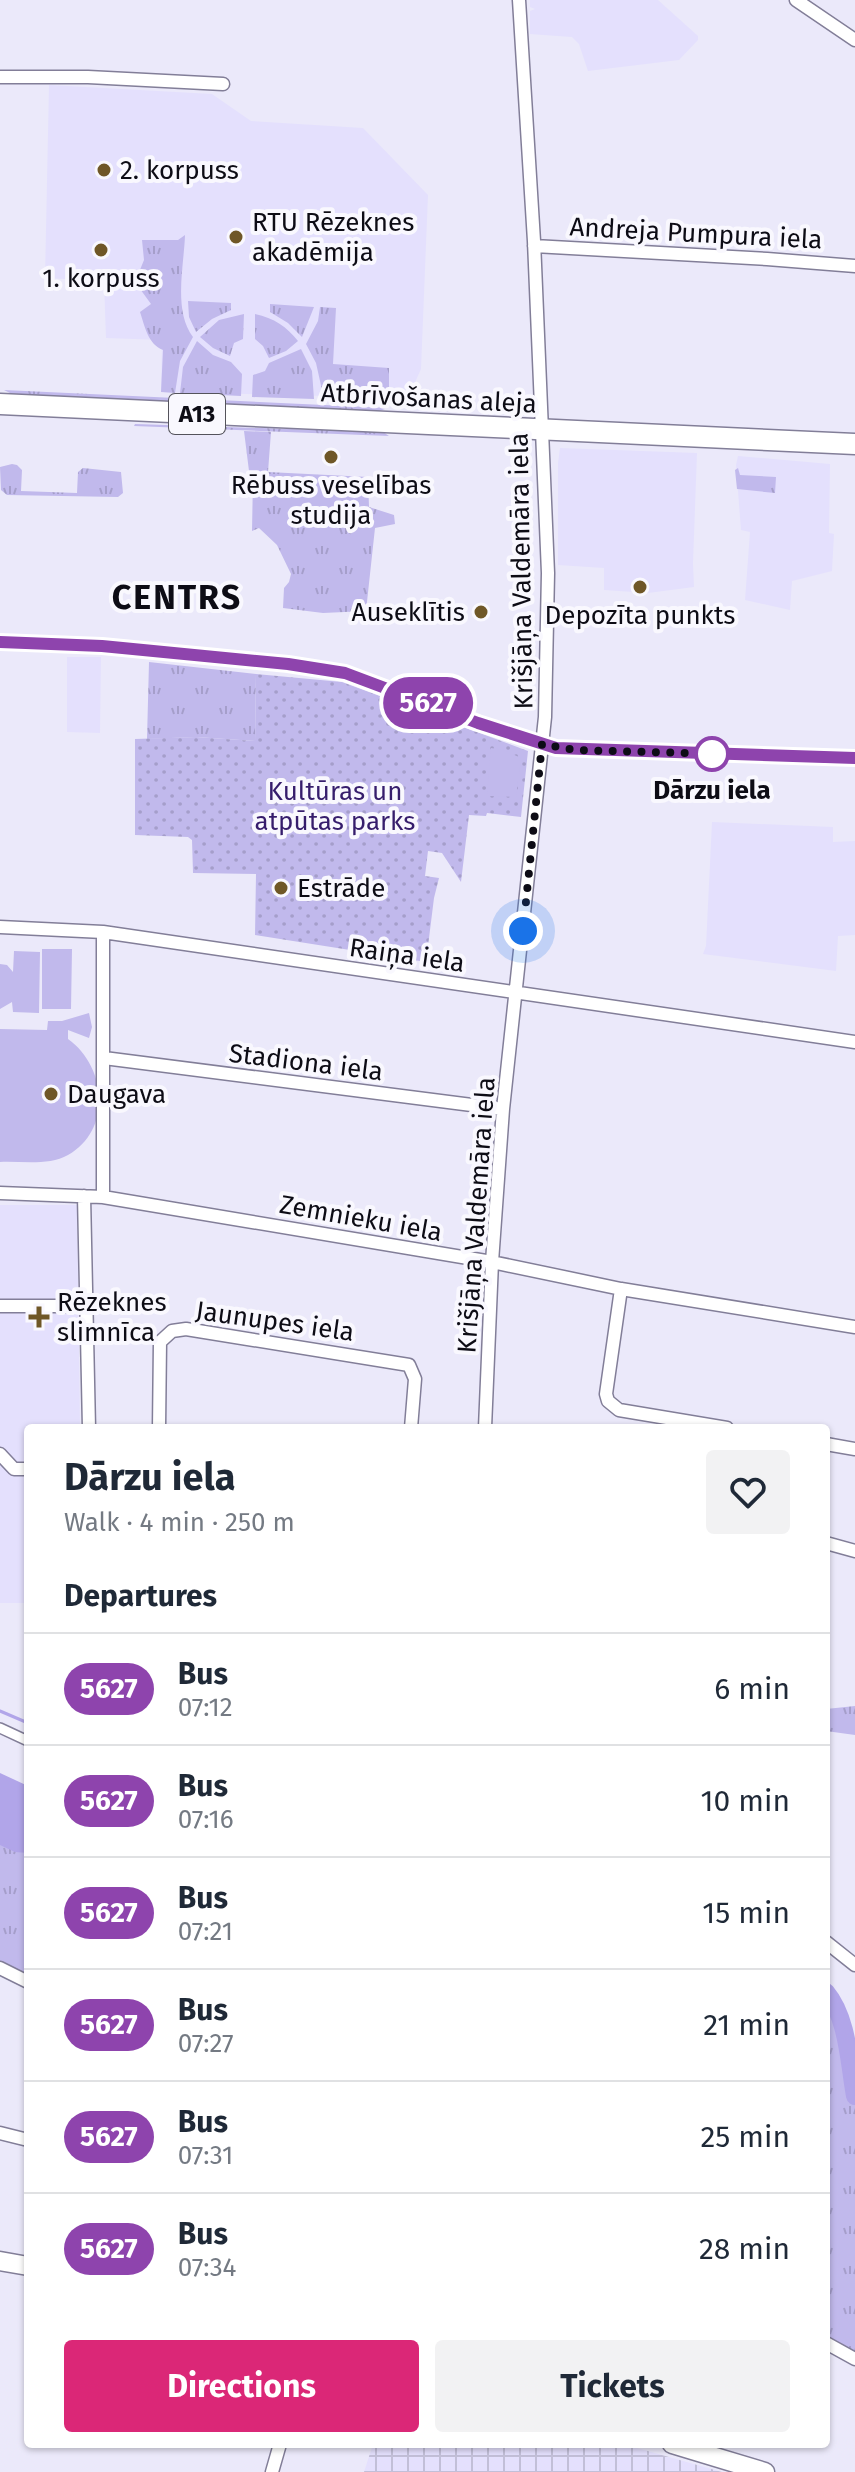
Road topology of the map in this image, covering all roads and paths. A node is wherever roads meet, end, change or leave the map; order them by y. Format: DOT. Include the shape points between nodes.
graph roads {
  1 [pos="519,0"];
  2 [pos="796,0"];
  3 [pos="855,40"];
  4 [pos="0,77"];
  5 [pos="223,84"];
  6 [pos="534,246"];
  7 [pos="855,266"];
  8 [pos="0,404"];
  9 [pos="542,430"];
  10 [pos="855,444"];
  11 [pos="0,642"];
  12 [pos="542,744"];
  13 [pos="855,758"];
  14 [pos="0,927"];
  15 [pos="103,932"];
  16 [pos="516,994"];
  17 [pos="855,1042"];
  18 [pos="104,1058"];
  19 [pos="503,1109"];
  20 [pos="0,1193"];
  21 [pos="84,1196"];
  22 [pos="103,1197"];
  23 [pos="492,1262"];
  24 [pos="621,1289"];
  25 [pos="0,1306"];
  26 [pos="87,1306"];
  27 [pos="855,1327"];
  28 [pos="89,1424"];
  29 [pos="159,1424"];
  30 [pos="411,1424"];
  31 [pos="485,1424"];
  32 [pos="703,1424"];
  33 [pos="830,1445"];
  34 [pos="855,1449"];
  35 [pos="0,1454"];
  36 [pos="24,1469"];
  37 [pos="830,1544"];
  38 [pos="855,1551"];
  39 [pos="0,1728"];
  40 [pos="24,1739"];
  41 [pos="830,1945"];
  42 [pos="855,1965"];
  43 [pos="0,1968"];
  44 [pos="24,1980"];
  45 [pos="0,2133"];
  46 [pos="24,2139"];
  47 [pos="0,2261"];
  48 [pos="24,2265"];
  49 [pos="830,2345"];
  50 [pos="855,2359"];
  51 [pos="279,2448"];
  52 [pos="685,2448"];
  53 [pos="272,2472"];
  54 [pos="765,2472"];
  1 -- 6 [label="street, Krišjāņa Valdemāra iela"];
  2 -- 3 [label="street"];
  4 -- 5 [label="street"];
  6 -- 7 [label="street, Andreja Pumpura iela"];
  6 -- 9 [label="street, Krišjāņa Valdemāra iela"];
  8 -- 9 [label="main road, Atbrīvošanas aleja / A13"];
  9 -- 10 [label="main road, Atbrīvošanas aleja / A13"];
  9 -- 12 [label="street, Krišjāņa Valdemāra iela" via="548,573"];
  11 -- 12 [label="street" via="102,646 345,673"];
  12 -- 13 [label="street" via="575,750"];
  12 -- 16 [label="street, Krišjāņa Valdemāra iela"];
  14 -- 15 [label="street, Raiņa iela"];
  15 -- 16 [label="street, Raiņa iela"];
  15 -- 18 [label="street"];
  16 -- 17 [label="street, Raiņa iela"];
  16 -- 19 [label="street, Krišjāņa Valdemāra iela"];
  18 -- 19 [label="street, Stadiona iela"];
  18 -- 22 [label="street"];
  19 -- 23 [label="street, Krišjāņa Valdemāra iela"];
  20 -- 21 [label="street, Zemnieku iela"];
  21 -- 22 [label="street, Zemnieku iela"];
  21 -- 26 [label="street"];
  22 -- 23 [label="street, Zemnieku iela"];
  23 -- 24 [label="street, Zemnieku iela"];
  23 -- 31 [label="street, Krišjāņa Valdemāra iela"];
  24 -- 27 [label="street, Zemnieku iela"];
  24 -- 32 [label="street" via="608,1401 619,1410"];
  25 -- 26 [label="street"];
  26 -- 28 [label="street"];
  29 -- 30 [label="street, Jaunupes iela" via="160,1342 172,1331 186,1329 409,1365 415,1379"];
  33 -- 34 [label="street"];
  35 -- 36 [label="street" via="14,1469"];
  37 -- 38 [label="street"];
  39 -- 40 [label="street"];
  41 -- 42 [label="street"];
  43 -- 44 [label="street"];
  45 -- 46 [label="street"];
  47 -- 48 [label="main road"];
  49 -- 50 [label="street"];
  51 -- 53 [label="street"];
  52 -- 54 [label="main road"];
}
